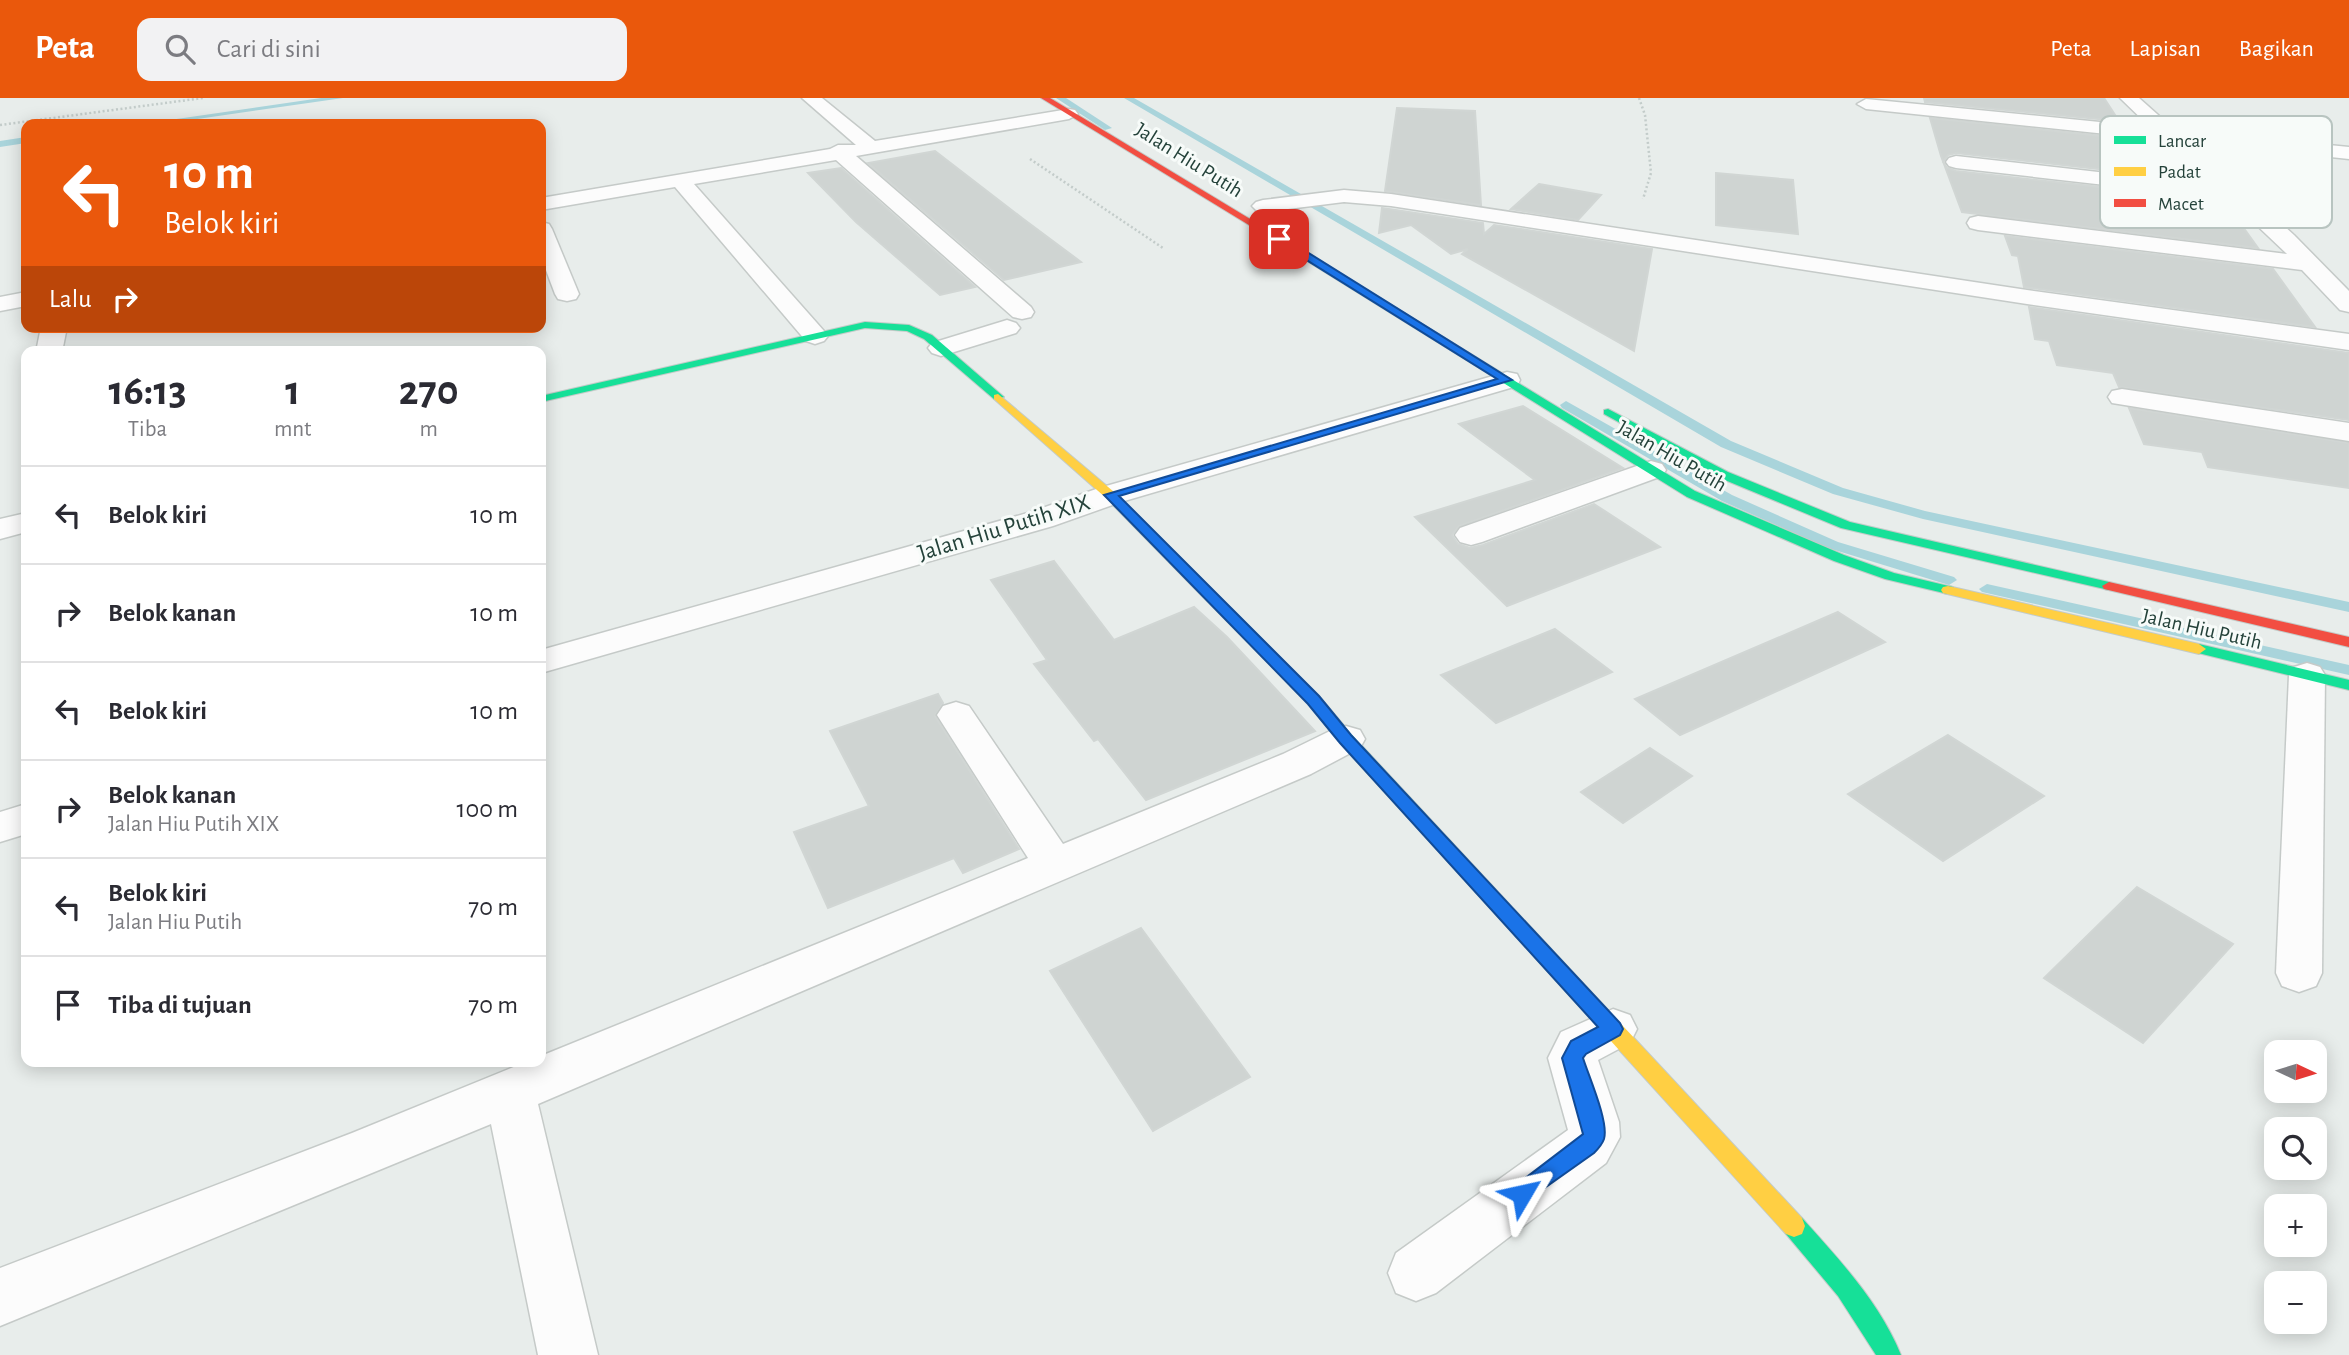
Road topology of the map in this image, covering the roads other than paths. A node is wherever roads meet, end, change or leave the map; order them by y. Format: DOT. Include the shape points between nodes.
graph roads {
  1 [pos="811,98"];
  2 [pos="1045,98"];
  3 [pos="2129,98"];
  4 [pos="1866,104"];
  5 [pos="1069,114"];
  6 [pos="2151,116"];
  7 [pos="2100,126"];
  8 [pos="869,146"];
  9 [pos="838,151"];
  10 [pos="1956,162"];
  11 [pos="2100,178"];
  12 [pos="680,180"];
  13 [pos="1255,201"];
  14 [pos="546,203"];
  15 [pos="1284,218"];
  16 [pos="1978,223"];
  17 [pos="2272,228"];
  18 [pos="546,242"];
  19 [pos="2309,264"];
  20 [pos="1385,287"];
  21 [pos="1364,292"];
  22 [pos="567,294"];
  23 [pos="21,300"];
  24 [pos="0,304"];
  25 [pos="2349,305"];
  26 [pos="815,336"];
  27 [pos="2349,342"];
  28 [pos="941,348"];
  29 [pos="1507,380"];
  30 [pos="2122,397"];
  31 [pos="546,398"];
  32 [pos="1592,402"];
  33 [pos="2349,432"];
  34 [pos="1651,470"];
  35 [pos="1110,495"];
  36 [pos="21,524"];
  37 [pos="0,529"];
  38 [pos="1471,535"];
  39 [pos="2349,642"];
  40 [pos="546,661"];
  41 [pos="2307,676"];
  42 [pos="2349,685"];
  43 [pos="956,715"];
  44 [pos="1346,739"];
  45 [pos="21,821"];
  46 [pos="0,827"];
  47 [pos="1055,865"];
  48 [pos="2300,973"];
  49 [pos="1613,1029"];
  50 [pos="510,1093"];
  51 [pos="1416,1273"];
  52 [pos="0,1297"];
  53 [pos="568,1355"];
  54 [pos="1889,1355"];
  1 -- 8 [label="street"];
  2 -- 5 [label="street, Jalan Hiu Putih"];
  3 -- 6 [label="street"];
  4 -- 7 [label="street"];
  5 -- 8 [label="street"];
  5 -- 21 [label="street, Jalan Hiu Putih"];
  8 -- 9 [label="street"];
  9 -- 12 [label="street"];
  9 -- 28 [label="street" via="1014,320"];
  10 -- 11 [label="street"];
  12 -- 14 [label="street"];
  12 -- 26 [label="street"];
  13 -- 15 [label="street"];
  13 -- 27 [label="street" via="1344,196 1391,200"];
  16 -- 19 [label="street"];
  17 -- 19 [label="street"];
  18 -- 22 [label="street"];
  19 -- 25 [label="street"];
  20 -- 21 [label="street"];
  21 -- 29 [label="street, Jalan Hiu Putih"];
  23 -- 24 [label="street"];
  26 -- 28 [label="street" via="865,324 884,325 909,328"];
  26 -- 31 [label="street"];
  28 -- 35 [label="street"];
  29 -- 34 [label="street, Jalan Hiu Putih"];
  29 -- 35 [label="street, Jalan Hiu Putih XIX"];
  30 -- 33 [label="street"];
  32 -- 39 [label="street" via="1713,471 1846,525"];
  34 -- 38 [label="street"];
  34 -- 41 [label="street, Jalan Hiu Putih" via="1756,526 1890,576"];
  35 -- 40 [label="street, Jalan Hiu Putih XIX" via="1042,519"];
  35 -- 44 [label="street" via="1314,700"];
  36 -- 37 [label="street"];
  41 -- 42 [label="street, Jalan Hiu Putih"];
  41 -- 48 [label="street"];
  43 -- 47 [label="street"];
  44 -- 47 [label="street"];
  44 -- 49 [label="street"];
  45 -- 46 [label="street"];
  47 -- 50 [label="street"];
  49 -- 51 [label="street" via="1578,1047 1573,1058 1592,1122 1594,1137 1587,1146"];
  49 -- 54 [label="street" via="1834,1270 1871,1320"];
  50 -- 52 [label="street"];
  50 -- 53 [label="street"];
}
